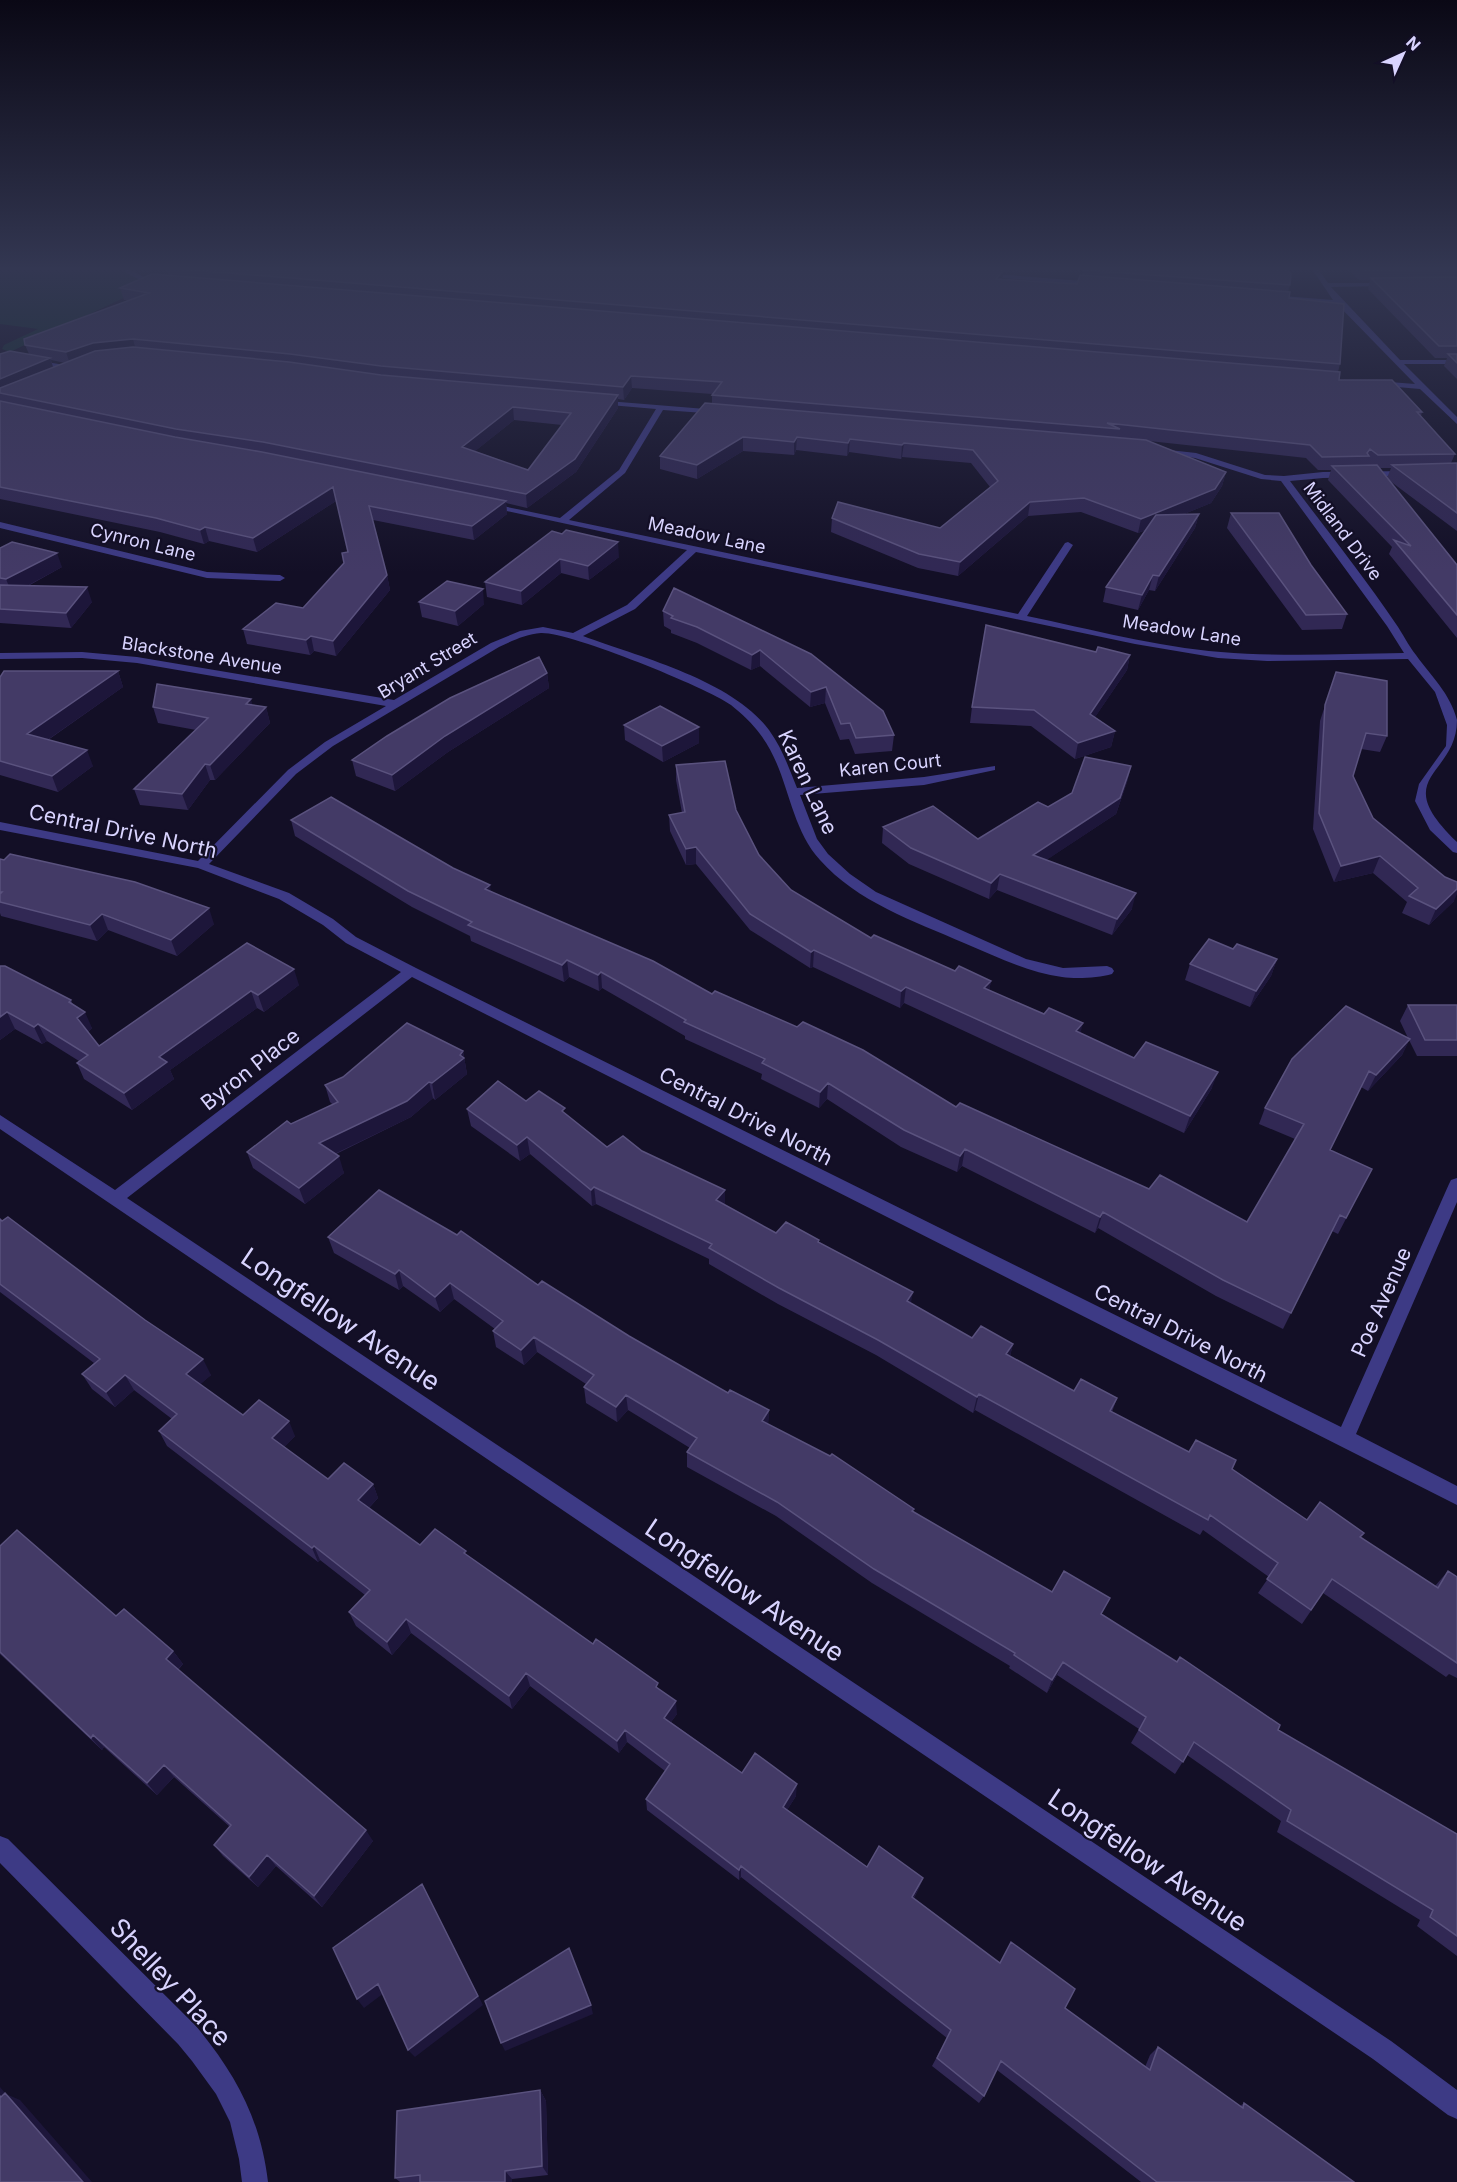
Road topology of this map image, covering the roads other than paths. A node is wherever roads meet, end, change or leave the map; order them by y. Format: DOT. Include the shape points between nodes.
graph roads {
  1 [pos="73,368"];
  2 [pos="1404,368"];
  3 [pos="50,377"];
  4 [pos="1374,383"];
  5 [pos="1422,387"];
  6 [pos="592,401"];
  7 [pos="661,407"];
  8 [pos="733,413"];
  9 [pos="1457,422"];
  10 [pos="1155,450"];
  11 [pos="1422,473"];
  12 [pos="1284,479"];
  13 [pos="480,504"];
  14 [pos="562,521"];
  15 [pos="0,525"];
  16 [pos="1068,545"];
  17 [pos="694,549"];
  18 [pos="280,578"];
  19 [pos="1022,616"];
  20 [pos="574,636"];
  21 [pos="0,656"];
  22 [pos="1411,656"];
  23 [pos="396,704"];
  24 [pos="991,768"];
  25 [pos="793,792"];
  26 [pos="0,826"];
  27 [pos="1457,849"];
  28 [pos="201,865"];
  29 [pos="411,971"];
  30 [pos="1107,971"];
  31 [pos="0,1121"];
  32 [pos="1457,1184"];
  33 [pos="115,1199"];
  34 [pos="1346,1438"];
  35 [pos="1457,1496"];
  36 [pos="0,1847"];
  37 [pos="1457,2106"];
  38 [pos="255,2182"];
  1 -- 3 [label="street"];
  2 -- 5 [label="street"];
  4 -- 5 [label="street"];
  5 -- 9 [label="street"];
  6 -- 7 [label="street"];
  7 -- 8 [label="street"];
  7 -- 14 [label="street" via="622,471"];
  10 -- 12 [label="street, Midland Drive" via="1196,456 1264,477"];
  11 -- 12 [label="street"];
  12 -- 22 [label="street, Midland Drive"];
  13 -- 14 [label="street, Meadow Lane"];
  14 -- 17 [label="street, Meadow Lane"];
  15 -- 18 [label="street, Cynron Lane" via="207,575"];
  16 -- 19 [label="street"];
  17 -- 19 [label="street, Meadow Lane"];
  17 -- 20 [label="street" via="632,607"];
  19 -- 22 [label="street, Meadow Lane" via="1218,655"];
  20 -- 23 [label="street, Bryant Street" via="543,630 524,633 495,645"];
  20 -- 25 [label="street, Karen Lane" via="696,682 735,703 764,731 778,753"];
  21 -- 23 [label="street, Blackstone Avenue" via="82,655 137,660"];
  22 -- 27 [label="street, Midland Drive" via="1440,691 1453,725 1452,746 1425,784 1421,801 1434,827"];
  23 -- 28 [label="street, Bryant Street" via="329,744 292,772"];
  24 -- 25 [label="street, Karen Court" via="924,781"];
  25 -- 30 [label="street, Karen Lane" via="811,839 824,857 871,895 1021,963 1063,974"];
  26 -- 28 [label="street, Central Drive North"];
  28 -- 29 [label="street, Central Drive North" via="284,896 351,940"];
  29 -- 33 [label="street, Byron Place"];
  29 -- 34 [label="street, Central Drive North"];
  31 -- 33 [label="street, Longfellow Avenue"];
  32 -- 34 [label="street, Poe Avenue"];
  33 -- 37 [label="street, Longfellow Avenue" via="1382,2050"];
  34 -- 35 [label="street, Central Drive North"];
  36 -- 38 [label="street, Shelley Place" via="187,2035 213,2067 233,2097 246,2134"];
}
